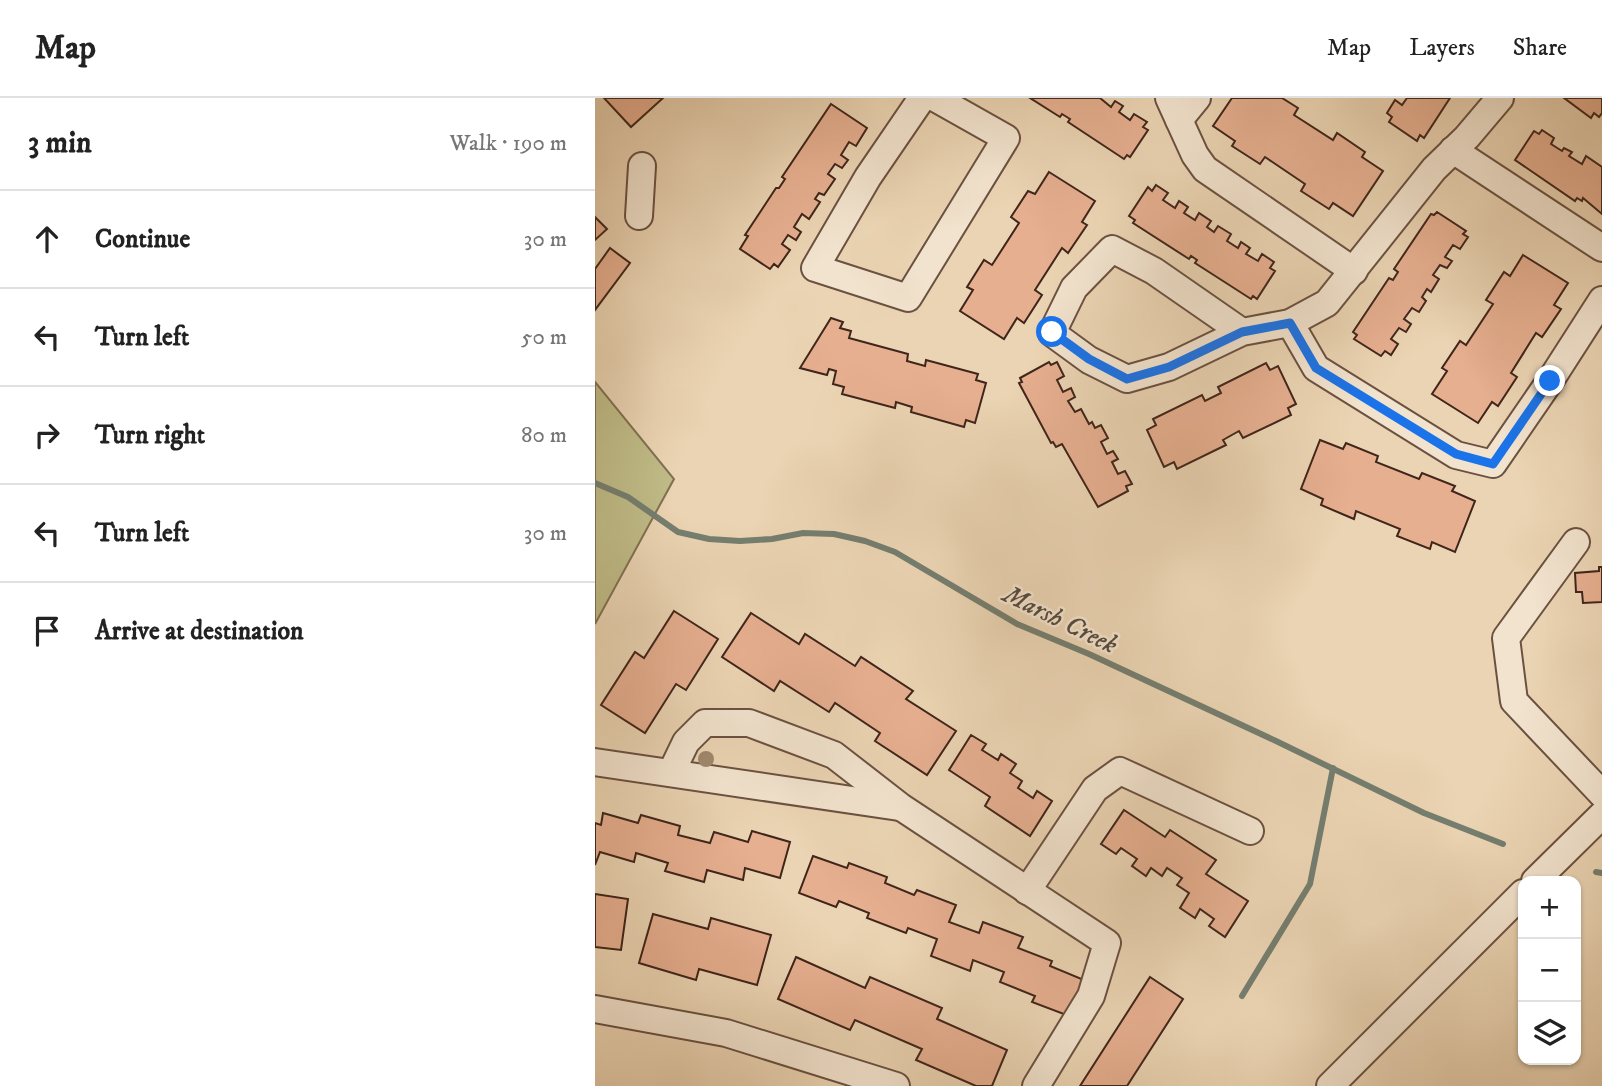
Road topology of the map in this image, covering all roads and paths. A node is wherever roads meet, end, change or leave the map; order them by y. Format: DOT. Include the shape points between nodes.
graph roads {
  1 [pos="922,98"];
  2 [pos="935,98"];
  3 [pos="1196,98"];
  4 [pos="1500,98"];
  5 [pos="1174,109"];
  6 [pos="1453,150"];
  7 [pos="642,166"];
  8 [pos="639,216"];
  9 [pos="1602,248"];
  10 [pos="1354,271"];
  11 [pos="1602,300"];
  12 [pos="1290,323"];
  13 [pos="1242,332"];
  14 [pos="1576,542"];
  15 [pos="595,762"];
  16 [pos="671,773"];
  17 [pos="1602,794"];
  18 [pos="901,807"];
  19 [pos="1602,815"];
  20 [pos="1250,831"];
  21 [pos="1540,876"];
  22 [pos="1027,891"];
  23 [pos="1518,898"];
  24 [pos="595,1009"];
  25 [pos="896,1086"];
  26 [pos="1036,1086"];
  27 [pos="1330,1086"];
  1 -- 2 [label="street" via="868,177 815,268 908,298 1006,138"];
  3 -- 5 [label="street"];
  4 -- 6 [label="street"];
  5 -- 10 [label="street" via="1205,169"];
  6 -- 9 [label="street"];
  6 -- 10 [label="street"];
  7 -- 8 [label="street"];
  10 -- 12 [label="street" via="1327,303"];
  11 -- 12 [label="street" via="1493,464 1456,454 1316,368"];
  12 -- 13 [label="street"];
  13 -- 13 [label="street" via="1154,271 1112,249 1073,288 1052,332 1127,379 1169,367"];
  14 -- 17 [label="street" via="1506,638 1514,701"];
  15 -- 16 [label="street"];
  16 -- 18 [label="street"];
  16 -- 18 [label="street" via="686,742 705,723 749,723 834,755"];
  18 -- 22 [label="street"];
  19 -- 21 [label="street"];
  20 -- 22 [label="street" via="1120,771 1095,789"];
  22 -- 26 [label="street" via="1107,943 1091,996"];
  23 -- 27 [label="street"];
  24 -- 25 [label="street" via="726,1032"];
}
